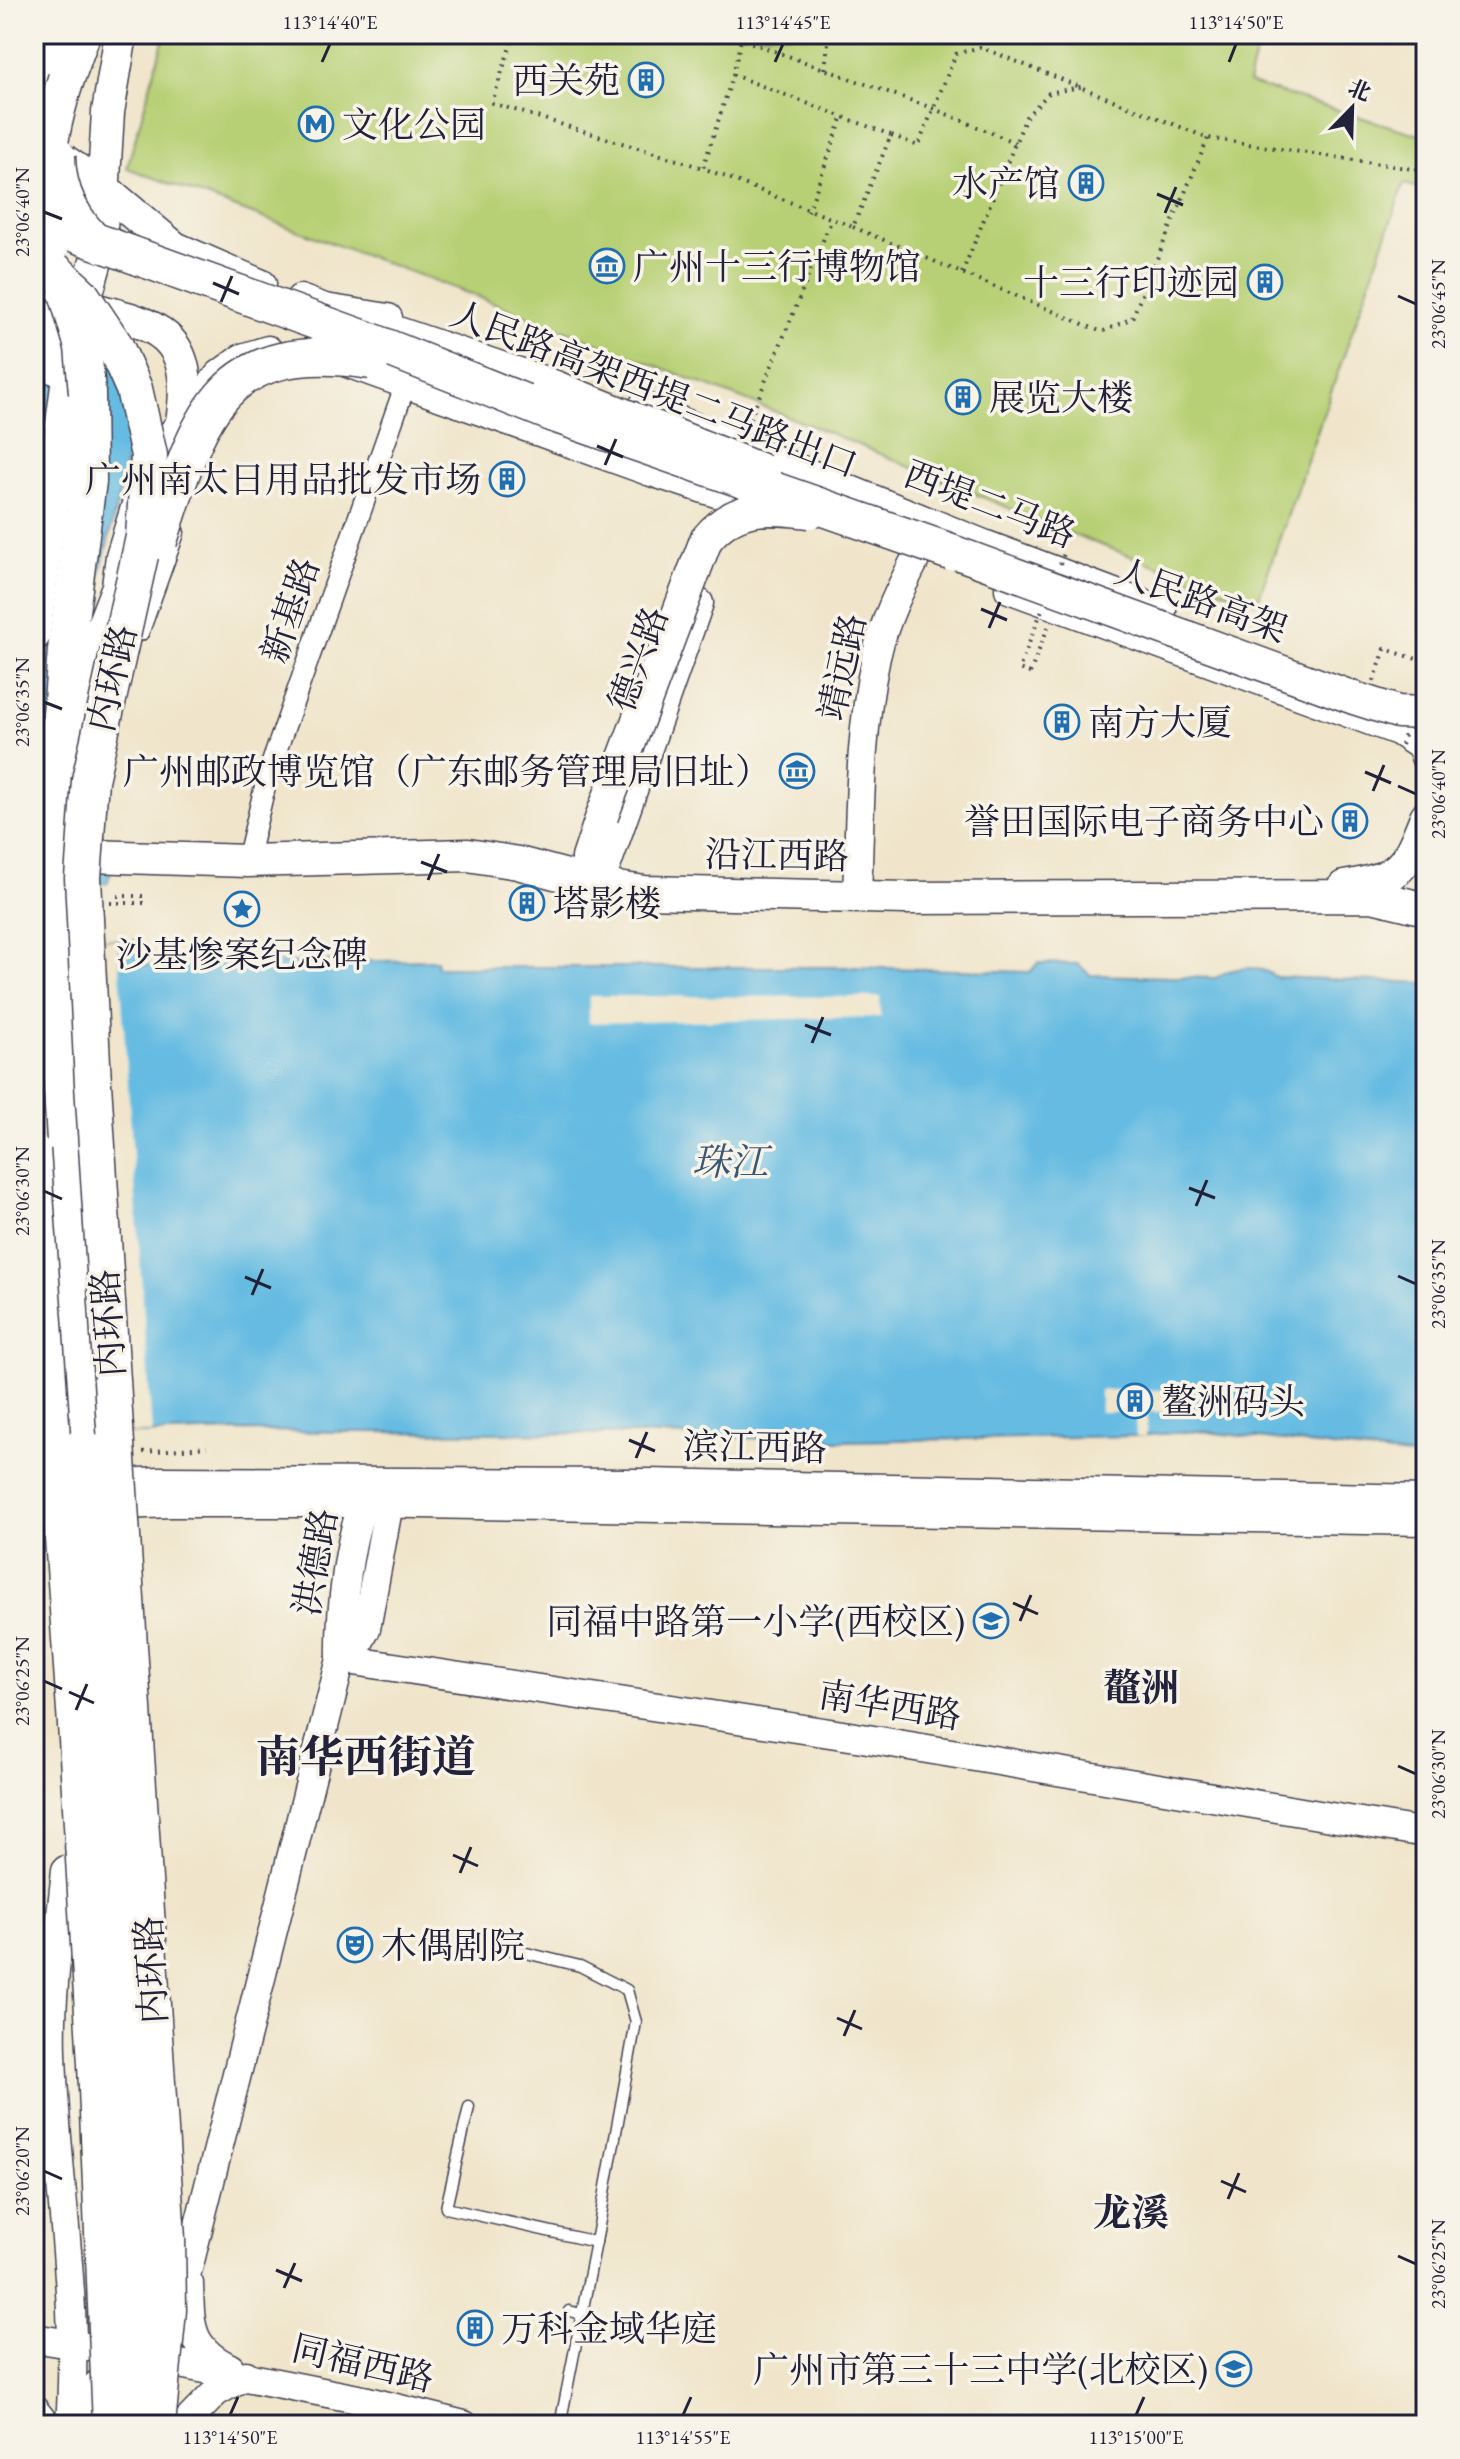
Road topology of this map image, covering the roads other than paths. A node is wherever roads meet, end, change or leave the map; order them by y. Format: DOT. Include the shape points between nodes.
graph roads {
  1 [pos="41,34"];
  2 [pos="58,34"];
  3 [pos="82,34"];
  4 [pos="121,34"];
  5 [pos="34,42"];
  6 [pos="66,79"];
  7 [pos="108,112"];
  8 [pos="34,118"];
  9 [pos="34,140"];
  10 [pos="98,202"];
  11 [pos="34,219"];
  12 [pos="171,245"];
  13 [pos="35,256"];
  14 [pos="84,307"];
  15 [pos="325,308"];
  16 [pos="37,315"];
  17 [pos="368,365"];
  18 [pos="406,383"];
  19 [pos="87,393"];
  20 [pos="182,422"];
  21 [pos="705,458"];
  22 [pos="838,485"];
  23 [pos="738,501"];
  24 [pos="810,512"];
  25 [pos="34,545"];
  26 [pos="934,553"];
  27 [pos="34,635"];
  28 [pos="1395,706"];
  29 [pos="104,710"];
  30 [pos="1426,759"];
  31 [pos="1426,817"];
  32 [pos="54,855"];
  33 [pos="128,855"];
  34 [pos="247,861"];
  35 [pos="588,883"];
  36 [pos="1298,895"];
  37 [pos="857,897"];
  38 [pos="1426,909"];
  39 [pos="34,1150"];
  40 [pos="34,1339"];
  41 [pos="34,1488"];
  42 [pos="376,1496"];
  43 [pos="1426,1499"];
  44 [pos="34,1509"];
  45 [pos="1426,1521"];
  46 [pos="341,1659"];
  47 [pos="1426,1833"];
  48 [pos="74,1869"];
  49 [pos="472,1940"];
  50 [pos="106,2017"];
  51 [pos="469,2107"];
  52 [pos="596,2242"];
  53 [pos="123,2262"];
  54 [pos="189,2265"];
  55 [pos="569,2311"];
  56 [pos="582,2314"];
  57 [pos="34,2338"];
  58 [pos="72,2345"];
  59 [pos="125,2357"];
  60 [pos="246,2375"];
  61 [pos="34,2410"];
  62 [pos="46,2425"];
  63 [pos="70,2425"];
  64 [pos="78,2425"];
  65 [pos="96,2425"];
  66 [pos="109,2425"];
  67 [pos="124,2425"];
  68 [pos="156,2425"];
  69 [pos="184,2425"];
  70 [pos="464,2425"];
  71 [pos="560,2425"];
  1 -- 5 [label="main road"];
  2 -- 8 [label="main road"];
  3 -- 6 [label="highway"];
  4 -- 7 [label="main road"];
  6 -- 17 [label="main road, bridge" via="59,140 62,184 75,215 97,242 156,278"];
  6 -- 19 [label="highway, bridge" via="49,135 46,187 56,259 81,339"];
  7 -- 10 [label="main road"];
  7 -- 12 [label="main road" via="121,172"];
  9 -- 10 [label="main road"];
  10 -- 12 [label="main road"];
  10 -- 13 [label="main road" via="60,211"];
  10 -- 14 [label="main road" via="96,271"];
  11 -- 13 [label="main road"];
  11 -- 26 [label="highway, bridge"];
  12 -- 15 [label="main road, 西堤二马路"];
  13 -- 16 [label="main road"];
  13 -- 19 [label="highway, 内环路, bridge" via="56,288"];
  13 -- 29 [label="highway, 内环路, bridge" via="64,276 95,314 126,369 146,430 150,480 144,537"];
  14 -- 20 [label="main road" via="132,316 167,338 186,374"];
  14 -- 27 [label="main road, bridge" via="72,348"];
  15 -- 21 [label="main road" via="460,368"];
  15 -- 22 [label="main road, 西堤二马路" via="454,335"];
  15 -- 26 [label="main road, 人民路高架西堤二马路出口, bridge" via="548,384 694,441"];
  16 -- 25 [label="main road" via="56,358"];
  17 -- 18 [label="main road, 西堤二马路"];
  17 -- 20 [label="main road, 西堤二马路" via="305,351 254,352 219,375"];
  17 -- 24 [label="main road, bridge" via="708,484"];
  17 -- 29 [label="highway, bridge" via="307,355 271,363 237,382 209,410 185,463"];
  17 -- 33 [label="street" via="284,372 239,400 212,435 141,623 102,766 100,827"];
  18 -- 23 [label="main road, 西堤二马路"];
  18 -- 34 [label="street, 新基路" via="268,774"];
  19 -- 32 [label="highway, 内环路" via="88,481 66,650"];
  20 -- 33 [label="main road" via="155,514 116,586 88,658 73,780 77,812 89,833"];
  21 -- 22 [label="main road"];
  21 -- 23 [label="main road"];
  22 -- 28 [label="main road, 西堤二马路"];
  23 -- 26 [label="main road, 西堤二马路"];
  23 -- 35 [label="main road, 德兴路" via="607,864"];
  24 -- 26 [label="main road, bridge"];
  24 -- 35 [label="main road, bridge" via="743,510 718,525 706,540 602,816 588,858"];
  26 -- 28 [label="main road, 西堤二马路" via="1052,601"];
  26 -- 28 [label="main road, 人民路高架, bridge" via="1413,715"];
  26 -- 37 [label="main road, 靖远路" via="884,630 871,684"];
  28 -- 30 [label="main road"];
  29 -- 68 [label="highway, 内环路, bridge" via="86,810 84,926 166,2225 168,2310"];
  31 -- 36 [label="main road" via="1410,856 1394,873"];
  32 -- 33 [label="main road, 沿江西路"];
  32 -- 67 [label="highway, 内环路, bridge" via="54,995 136,2269"];
  33 -- 34 [label="main road, 沿江西路"];
  34 -- 35 [label="main road, 沿江西路" via="468,855"];
  35 -- 37 [label="main road, 沿江西路" via="645,892"];
  36 -- 37 [label="main road, 沿江西路"];
  36 -- 38 [label="main road, 沿江西路" via="1372,896"];
  39 -- 48 [label="main road, bridge"];
  40 -- 48 [label="main road"];
  41 -- 42 [label="main road, 滨江西路" via="160,1481"];
  42 -- 43 [label="main road, 滨江西路" via="661,1483"];
  42 -- 44 [label="main road, 滨江西路"];
  42 -- 45 [label="main road, 滨江西路"];
  42 -- 46 [label="main road, 洪德路" via="340,1624"];
  46 -- 47 [label="main road, 南华西路" via="856,1737"];
  46 -- 54 [label="main road, 洪德路"];
  48 -- 50 [label="main road, bridge" via="99,1953"];
  48 -- 58 [label="main road" via="52,2023"];
  48 -- 65 [label="main road"];
  48 -- 66 [label="main road, bridge" via="94,2064"];
  49 -- 52 [label="lane" via="580,1966 627,1990 636,2022"];
  51 -- 52 [label="lane" via="446,2208"];
  52 -- 56 [label="lane"];
  53 -- 54 [label="main road" via="133,2279 158,2287 175,2282"];
  54 -- 59 [label="main road" via="170,2317"];
  54 -- 60 [label="main road" via="191,2328 197,2344 207,2356"];
  55 -- 56 [label="lane"];
  56 -- 71 [label="lane"];
  57 -- 58 [label="main road"];
  58 -- 59 [label="main road"];
  58 -- 63 [label="main road"];
  59 -- 60 [label="main road"];
  59 -- 64 [label="main road" via="92,2391"];
  59 -- 68 [label="main road" via="146,2385"];
  60 -- 69 [label="main road" via="216,2392"];
  60 -- 70 [label="main road, 同福西路"];
  61 -- 62 [label="main road"];
}
